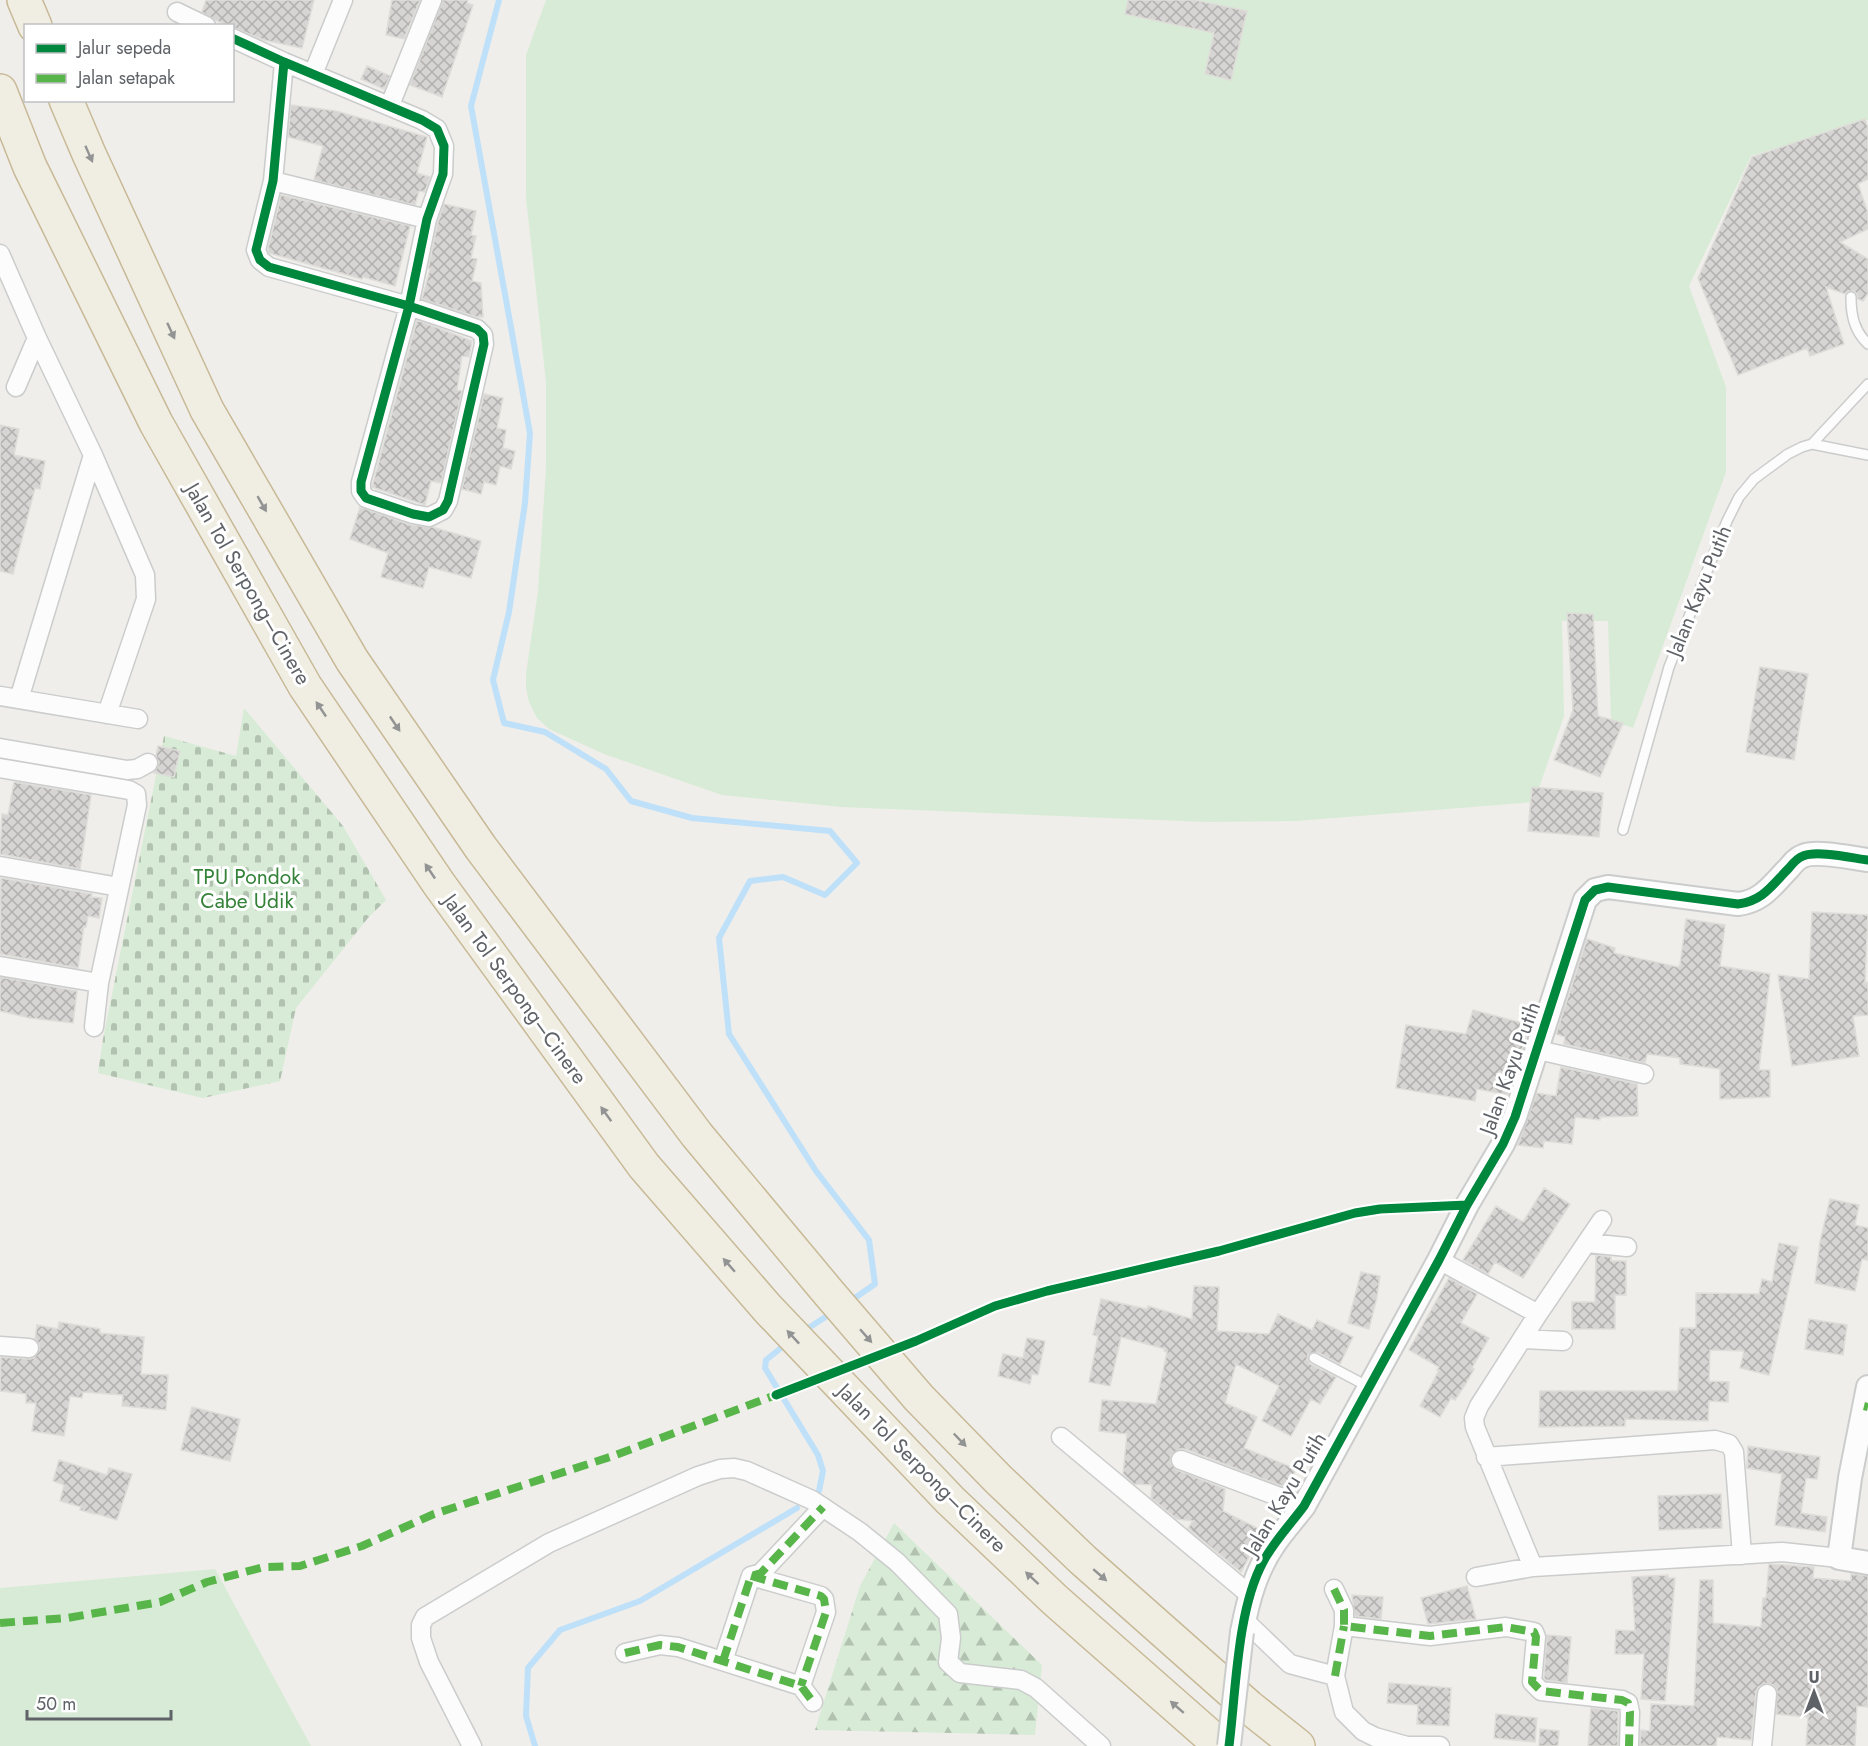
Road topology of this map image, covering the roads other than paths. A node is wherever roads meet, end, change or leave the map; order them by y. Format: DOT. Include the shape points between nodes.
graph roads {
  1 [pos="24,0"];
  2 [pos="342,0"];
  3 [pos="432,0"];
  4 [pos="177,13"];
  5 [pos="34,24"];
  6 [pos="202,24"];
  7 [pos="234,39"];
  8 [pos="284,62"];
  9 [pos="312,74"];
  10 [pos="0,91"];
  11 [pos="67,102"];
  12 [pos="390,105"];
  13 [pos="273,181"];
  14 [pos="427,219"];
  15 [pos="0,254"];
  16 [pos="1851,297"];
  17 [pos="409,306"];
  18 [pos="37,338"];
  19 [pos="1868,344"];
  20 [pos="1868,384"];
  21 [pos="16,387"];
  22 [pos="1812,444"];
  23 [pos="93,455"];
  24 [pos="1868,455"];
  25 [pos="0,696"];
  26 [pos="19,699"];
  27 [pos="107,714"];
  28 [pos="138,719"];
  29 [pos="0,748"];
  30 [pos="148,763"];
  31 [pos="0,768"];
  32 [pos="1623,830"];
  33 [pos="1868,860"];
  34 [pos="0,866"];
  35 [pos="119,887"];
  36 [pos="0,966"];
  37 [pos="99,983"];
  38 [pos="94,1027"];
  39 [pos="1538,1050"];
  40 [pos="1644,1074"];
  41 [pos="1602,1220"];
  42 [pos="1587,1243"];
  43 [pos="1627,1247"];
  44 [pos="1439,1260"];
  45 [pos="1538,1314"];
  46 [pos="1522,1339"];
  47 [pos="1563,1341"];
  48 [pos="0,1346"];
  49 [pos="29,1348"];
  50 [pos="1314,1358"];
  51 [pos="1369,1386"];
  52 [pos="1867,1400"];
  53 [pos="1061,1437"];
  54 [pos="1486,1457"];
  55 [pos="1181,1460"];
  56 [pos="1304,1506"];
  57 [pos="823,1507"];
  58 [pos="1742,1555"];
  59 [pos="1839,1558"];
  60 [pos="1868,1563"];
  61 [pos="1533,1567"];
  62 [pos="751,1576"];
  63 [pos="1476,1577"];
  64 [pos="1334,1590"];
  65 [pos="1250,1595"];
  66 [pos="1243,1626"];
  67 [pos="1344,1626"];
  68 [pos="625,1653"];
  69 [pos="723,1661"];
  70 [pos="1335,1676"];
  71 [pos="801,1686"];
  72 [pos="1767,1694"];
  73 [pos="813,1702"];
  74 [pos="472,1746"];
  75 [pos="1101,1746"];
  76 [pos="1221,1746"];
  77 [pos="1229,1746"];
  78 [pos="1298,1746"];
  79 [pos="1440,1746"];
  80 [pos="1629,1746"];
  81 [pos="1762,1746"];
  1 -- 5 [label="highway"];
  2 -- 9 [label="street"];
  3 -- 12 [label="street"];
  4 -- 6 [label="street"];
  7 -- 8 [label="street"];
  8 -- 9 [label="street"];
  8 -- 13 [label="street"];
  9 -- 12 [label="street"];
  76 -- 10 [label="highway, Jalan Tol Serpong–Cinere, one-way" via="1055,1600 950,1500 768,1309 644,1166 439,884 305,686 156,423 30,167"];
  11 -- 78 [label="highway, one-way" via="207,410 352,660 481,848 697,1135 919,1398 1083,1560"];
  12 -- 14 [label="street" via="437,129 444,146 443,174"];
  13 -- 14 [label="street"];
  13 -- 17 [label="street" via="256,250 260,260 269,267"];
  14 -- 17 [label="street"];
  15 -- 18 [label="street"];
  16 -- 19 [label="lane" via="1856,328"];
  17 -- 17 [label="street" via="477,329 484,344 448,501 443,510 429,517 366,498 361,491"];
  18 -- 21 [label="street"];
  18 -- 23 [label="street"];
  20 -- 22 [label="lane"];
  22 -- 24 [label="lane"];
  22 -- 32 [label="lane, Jalan Kayu Putih" via="1788,454 1754,479 1727,521 1669,666"];
  23 -- 26 [label="street"];
  23 -- 27 [label="street" via="145,575 146,599"];
  25 -- 26 [label="street"];
  26 -- 27 [label="street"];
  27 -- 28 [label="street"];
  29 -- 30 [label="street" via="127,770"];
  31 -- 35 [label="street" via="136,794"];
  33 -- 39 [label="street, Jalan Kayu Putih" via="1804,855 1751,903 1608,887 1595,890 1585,900"];
  34 -- 35 [label="street"];
  35 -- 37 [label="street"];
  36 -- 37 [label="street"];
  37 -- 38 [label="street"];
  39 -- 40 [label="street"];
  39 -- 44 [label="street, Jalan Kayu Putih" via="1503,1144"];
  41 -- 42 [label="street"];
  42 -- 43 [label="street"];
  42 -- 45 [label="street"];
  44 -- 45 [label="street"];
  44 -- 51 [label="street, Jalan Kayu Putih"];
  45 -- 46 [label="street"];
  46 -- 47 [label="street"];
  46 -- 54 [label="street" via="1474,1418"];
  48 -- 49 [label="street"];
  50 -- 51 [label="lane"];
  51 -- 56 [label="street, Jalan Kayu Putih"];
  52 -- 59 [label="street" via="1850,1478"];
  53 -- 65 [label="street"];
  54 -- 58 [label="street" via="1715,1440 1729,1443 1734,1452"];
  54 -- 61 [label="street"];
  55 -- 56 [label="street"];
  56 -- 65 [label="street, Jalan Kayu Putih" via="1263,1561"];
  57 -- 62 [label="street" via="761,1573"];
  57 -- 74 [label="street" via="747,1471 720,1469 549,1543 436,1609 425,1617 421,1638 429,1662"];
  57 -- 75 [label="street" via="897,1562 948,1614 948,1662 960,1673 1021,1680 1036,1688"];
  58 -- 59 [label="street" via="1782,1552"];
  58 -- 61 [label="street"];
  59 -- 60 [label="street"];
  61 -- 63 [label="street"];
  62 -- 69 [label="street"];
  62 -- 71 [label="street" via="824,1599 826,1612"];
  64 -- 67 [label="street" via="1344,1610"];
  65 -- 66 [label="street, Jalan Kayu Putih"];
  66 -- 70 [label="street" via="1290,1664"];
  66 -- 77 [label="street, Jalan Kayu Putih, bridge"];
  67 -- 70 [label="street"];
  67 -- 80 [label="street" via="1430,1636 1506,1627 1534,1632 1535,1688 1628,1702"];
  68 -- 69 [label="street" via="668,1645"];
  69 -- 71 [label="street"];
  70 -- 79 [label="street" via="1344,1712 1363,1731 1396,1744"];
  71 -- 73 [label="street"];
  72 -- 81 [label="street"];
}
